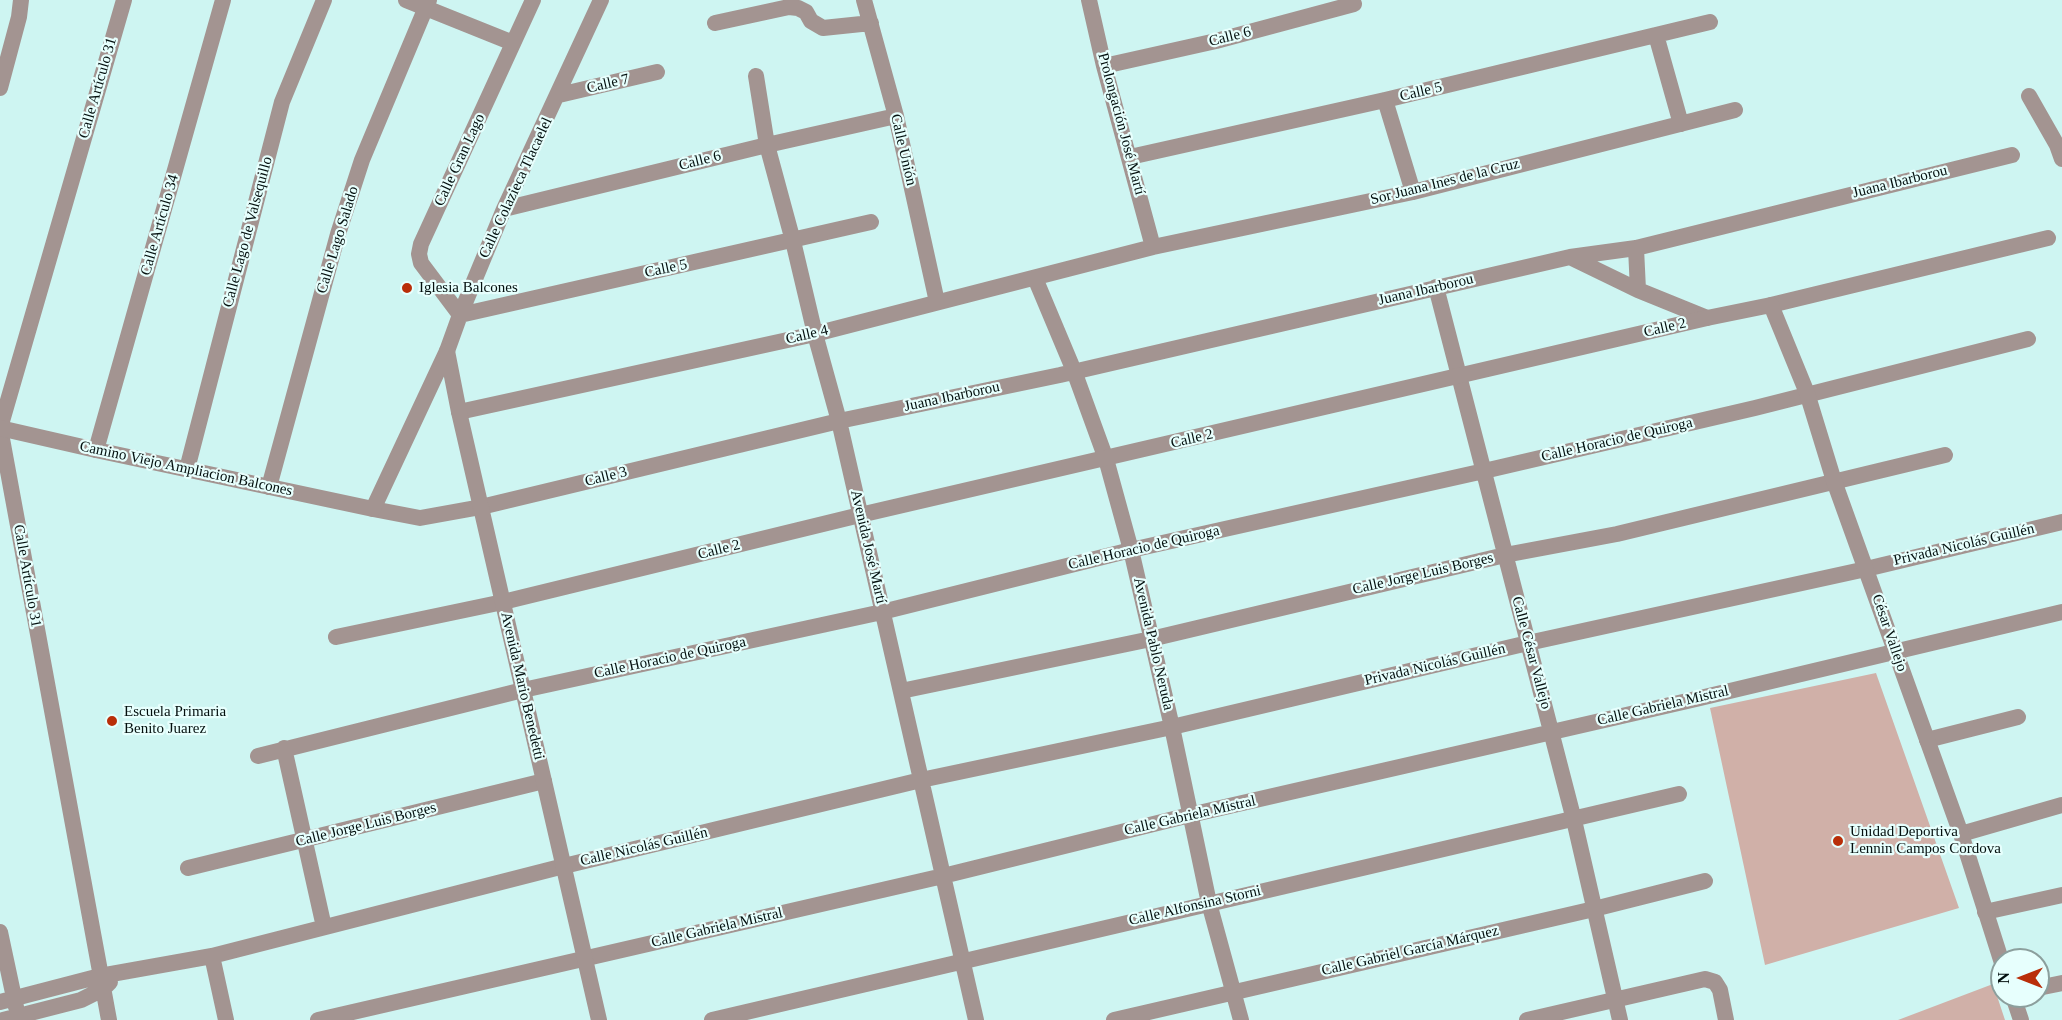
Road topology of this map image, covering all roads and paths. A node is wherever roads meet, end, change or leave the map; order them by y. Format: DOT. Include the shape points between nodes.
graph roads {
  1 [pos="21,0"];
  2 [pos="124,0"];
  3 [pos="223,0"];
  4 [pos="324,0"];
  5 [pos="406,0"];
  6 [pos="533,0"];
  7 [pos="601,0"];
  8 [pos="864,0"];
  9 [pos="1089,0"];
  10 [pos="1354,4"];
  11 [pos="428,5"];
  12 [pos="870,22"];
  13 [pos="1710,22"];
  14 [pos="715,23"];
  15 [pos="1656,35"];
  16 [pos="513,44"];
  17 [pos="1104,66"];
  18 [pos="657,72"];
  19 [pos="756,76"];
  20 [pos="0,88"];
  21 [pos="559,95"];
  22 [pos="2029,96"];
  23 [pos="1384,100"];
  24 [pos="1735,110"];
  25 [pos="896,116"];
  26 [pos="1681,124"];
  27 [pos="767,145"];
  28 [pos="2012,155"];
  29 [pos="1130,157"];
  30 [pos="2062,159"];
  31 [pos="1413,192"];
  32 [pos="504,209"];
  33 [pos="871,222"];
  34 [pos="2048,238"];
  35 [pos="793,241"];
  36 [pos="1153,247"];
  37 [pos="1636,248"];
  38 [pos="1570,257"];
  39 [pos="1035,278"];
  40 [pos="1436,287"];
  41 [pos="1638,290"];
  42 [pos="937,302"];
  43 [pos="1771,305"];
  44 [pos="460,315"];
  45 [pos="1707,318"];
  46 [pos="815,334"];
  47 [pos="2028,339"];
  48 [pos="447,351"];
  49 [pos="1074,371"];
  50 [pos="1460,376"];
  51 [pos="1807,393"];
  52 [pos="459,412"];
  53 [pos="839,421"];
  54 [pos="0,428"];
  55 [pos="96,450"];
  56 [pos="1945,455"];
  57 [pos="1106,459"];
  58 [pos="187,469"];
  59 [pos="1484,471"];
  60 [pos="1834,481"];
  61 [pos="269,487"];
  62 [pos="481,507"];
  63 [pos="373,509"];
  64 [pos="860,515"];
  65 [pos="2062,522"];
  66 [pos="1131,550"];
  67 [pos="1505,555"];
  68 [pos="1866,569"];
  69 [pos="503,602"];
  70 [pos="882,612"];
  71 [pos="2062,612"];
  72 [pos="336,638"];
  73 [pos="1151,639"];
  74 [pos="1528,643"];
  75 [pos="1895,651"];
  76 [pos="523,690"];
  77 [pos="901,691"];
  78 [pos="2018,717"];
  79 [pos="1172,727"];
  80 [pos="1551,732"];
  81 [pos="1927,740"];
  82 [pos="284,748"];
  83 [pos="258,756"];
  84 [pos="921,780"];
  85 [pos="544,781"];
  86 [pos="1679,794"];
  87 [pos="2062,805"];
  88 [pos="1190,815"];
  89 [pos="1574,820"];
  90 [pos="1961,834"];
  91 [pos="304,840"];
  92 [pos="564,866"];
  93 [pos="188,868"];
  94 [pos="943,876"];
  95 [pos="1705,881"];
  96 [pos="2062,895"];
  97 [pos="1209,903"];
  98 [pos="1594,909"];
  99 [pos="1985,912"];
  100 [pos="324,927"];
  101 [pos="0,932"];
  102 [pos="1997,948"];
  103 [pos="212,956"];
  104 [pos="585,959"];
  105 [pos="962,961"];
  106 [pos="102,982"];
  107 [pos="1234,991"];
  108 [pos="1615,999"];
  109 [pos="7,1000"];
  110 [pos="13,1019"];
  111 [pos="109,1020"];
  112 [pos="226,1020"];
  113 [pos="318,1020"];
  114 [pos="599,1020"];
  115 [pos="712,1020"];
  116 [pos="976,1020"];
  117 [pos="1114,1020"];
  118 [pos="1241,1020"];
  119 [pos="1527,1020"];
  120 [pos="1620,1020"];
  121 [pos="1726,1020"];
  1 -- 20 [label="street"];
  2 -- 54 [label="street, Calle Artículo 31"];
  3 -- 55 [label="street, Calle Artículo 34"];
  4 -- 58 [label="street, Calle Lago de Valsequillo" via="282,102"];
  5 -- 11 [label="street"];
  6 -- 16 [label="street, Calle Gran Lago"];
  7 -- 21 [label="street, Calle Colazieca Tlacaelel"];
  8 -- 12 [label="street, Calle Unión"];
  9 -- 17 [label="street, Prolongación José Martí"];
  10 -- 17 [label="street, Calle 6"];
  11 -- 16 [label="street"];
  11 -- 61 [label="street, Calle Lago Salado" via="355,181"];
  12 -- 14 [label="street" via="823,28 811,21 806,12 789,8"];
  12 -- 25 [label="street, Calle Unión"];
  13 -- 15 [label="street, Calle 5"];
  15 -- 23 [label="street, Calle 5"];
  15 -- 26 [label="street"];
  16 -- 44 [label="street, Calle Gran Lago" via="419,254 421,263"];
  17 -- 29 [label="street, Prolongación José Martí"];
  18 -- 21 [label="street, Calle 7"];
  19 -- 27 [label="street, Avenida José Martí"];
  21 -- 32 [label="street, Calle Colazieca Tlacaelel"];
  22 -- 30 [label="street"];
  23 -- 29 [label="street, Calle 5"];
  23 -- 31 [label="street"];
  24 -- 26 [label="street, Sor Juana Ines de la Cruz"];
  25 -- 27 [label="street, Calle 6"];
  25 -- 42 [label="street, Calle Unión"];
  26 -- 31 [label="street, Sor Juana Ines de la Cruz"];
  27 -- 32 [label="street, Calle 6"];
  27 -- 35 [label="street, Avenida José Martí"];
  28 -- 37 [label="street, Juana Ibarborou"];
  29 -- 36 [label="street, Prolongación José Martí"];
  31 -- 36 [label="street, Sor Juana Ines de la Cruz"];
  32 -- 44 [label="street, Calle Colazieca Tlacaelel"];
  33 -- 35 [label="street, Calle 5"];
  34 -- 43 [label="street, Calle 2"];
  35 -- 44 [label="street, Calle 5"];
  35 -- 46 [label="street, Avenida José Martí"];
  36 -- 39 [label="street, Calle 4"];
  37 -- 38 [label="street, Juana Ibarborou"];
  37 -- 41 [label="street"];
  38 -- 40 [label="street, Juana Ibarborou"];
  38 -- 41 [label="street"];
  39 -- 42 [label="street, Calle 4"];
  39 -- 49 [label="street, Avenida Pablo Neruda"];
  40 -- 49 [label="street, Juana Ibarborou"];
  40 -- 50 [label="street, Calle César Vallejo"];
  41 -- 45 [label="street"];
  42 -- 46 [label="street, Calle 4"];
  43 -- 45 [label="street, Calle 2"];
  43 -- 51 [label="street, César Vallejo"];
  44 -- 48 [label="street, Calle Colazieca Tlacaelel"];
  45 -- 50 [label="street, Calle 2"];
  46 -- 52 [label="street, Calle 4"];
  46 -- 53 [label="street, Avenida José Martí"];
  47 -- 51 [label="street, Calle Horacio de Quiroga"];
  48 -- 52 [label="street, Avenida Mario Benedetti"];
  48 -- 63 [label="street, Calle Colazieca Tlacaelel"];
  49 -- 53 [label="street, Juana Ibarborou"];
  49 -- 57 [label="street, Avenida Pablo Neruda"];
  50 -- 57 [label="street, Calle 2"];
  50 -- 59 [label="street, Calle César Vallejo"];
  51 -- 59 [label="street, Calle Horacio de Quiroga"];
  51 -- 60 [label="street, César Vallejo"];
  52 -- 62 [label="street, Avenida Mario Benedetti"];
  53 -- 62 [label="street, Calle 3"];
  53 -- 64 [label="street, Avenida José Martí"];
  54 -- 55 [label="street, Camino Viejo Ampliacion Balcones"];
  54 -- 106 [label="street, Calle Artículo 31"];
  55 -- 58 [label="street, Camino Viejo Ampliacion Balcones"];
  56 -- 60 [label="street, Calle Jorge Luis Borges"];
  57 -- 64 [label="street, Calle 2"];
  57 -- 66 [label="street, Avenida Pablo Neruda"];
  58 -- 61 [label="street, Camino Viejo Ampliacion Balcones"];
  59 -- 66 [label="street, Calle Horacio de Quiroga"];
  59 -- 67 [label="street, Calle César Vallejo"];
  60 -- 67 [label="street, Calle Jorge Luis Borges" via="1617,534"];
  60 -- 68 [label="street, César Vallejo"];
  61 -- 63 [label="street, Camino Viejo Ampliacion Balcones"];
  62 -- 63 [label="street, Calle 3" via="420,518"];
  62 -- 69 [label="street, Avenida Mario Benedetti"];
  64 -- 69 [label="street, Calle 2"];
  64 -- 70 [label="street, Avenida José Martí"];
  65 -- 68 [label="street, Privada Nicolás Guillén"];
  66 -- 70 [label="street, Calle Horacio de Quiroga"];
  66 -- 73 [label="street, Avenida Pablo Neruda"];
  67 -- 73 [label="street, Calle Jorge Luis Borges"];
  67 -- 74 [label="street, Calle César Vallejo"];
  68 -- 74 [label="street, Privada Nicolás Guillén"];
  68 -- 75 [label="street, César Vallejo"];
  69 -- 72 [label="street, Calle 2"];
  69 -- 76 [label="street, Avenida Mario Benedetti"];
  70 -- 76 [label="street, Calle Horacio de Quiroga"];
  70 -- 77 [label="street, Avenida José Martí"];
  71 -- 75 [label="street, Calle Gabriela Mistral"];
  73 -- 77 [label="street, Calle Jorge Luis Borges"];
  73 -- 79 [label="street, Avenida Pablo Neruda"];
  74 -- 79 [label="street, Privada Nicolás Guillén"];
  74 -- 80 [label="street, Calle César Vallejo"];
  75 -- 80 [label="street, Calle Gabriela Mistral"];
  75 -- 81 [label="street, César Vallejo"];
  76 -- 82 [label="street, Calle Horacio de Quiroga"];
  76 -- 85 [label="street, Avenida Mario Benedetti"];
  77 -- 84 [label="street, Avenida José Martí"];
  78 -- 81 [label="street"];
  79 -- 84 [label="street, Calle Nicolás Guillén"];
  79 -- 88 [label="street, Avenida Pablo Neruda"];
  80 -- 88 [label="street, Calle Gabriela Mistral"];
  80 -- 89 [label="street, Calle César Vallejo"];
  81 -- 90 [label="street, César Vallejo"];
  82 -- 83 [label="street, Calle Horacio de Quiroga"];
  82 -- 91 [label="street"];
  84 -- 92 [label="street, Calle Nicolás Guillén"];
  84 -- 94 [label="street, Avenida José Martí"];
  85 -- 91 [label="street, Calle Jorge Luis Borges"];
  85 -- 92 [label="street, Avenida Mario Benedetti"];
  86 -- 89 [label="street, Calle Alfonsina Storni"];
  87 -- 90 [label="street"];
  88 -- 94 [label="street, Calle Gabriela Mistral"];
  88 -- 97 [label="street, Avenida Pablo Neruda"];
  89 -- 97 [label="street, Calle Alfonsina Storni"];
  89 -- 98 [label="street, Calle César Vallejo"];
  90 -- 99 [label="street, César Vallejo"];
  91 -- 93 [label="street, Calle Jorge Luis Borges"];
  91 -- 100 [label="street"];
  92 -- 100 [label="street, Calle Nicolás Guillén"];
  92 -- 104 [label="street, Avenida Mario Benedetti"];
  94 -- 104 [label="street, Calle Gabriela Mistral"];
  94 -- 105 [label="street, Avenida José Martí"];
  95 -- 98 [label="street, Calle Gabriel García Márquez"];
  96 -- 99 [label="street"];
  97 -- 105 [label="street, Calle Alfonsina Storni"];
  97 -- 107 [label="street, Avenida Pablo Neruda"];
  98 -- 107 [label="street, Calle Gabriel García Márquez"];
  98 -- 108 [label="street, Calle César Vallejo"];
  99 -- 102 [label="street, César Vallejo"];
  100 -- 103 [label="street, Calle Nicolás Guillén"];
  101 -- 109 [label="street"];
  103 -- 106 [label="street, Calle Nicolás Guillén" via="119,973"];
  103 -- 112 [label="street"];
  104 -- 113 [label="street, Calle Gabriela Mistral"];
  104 -- 114 [label="street, Avenida Mario Benedetti"];
  105 -- 115 [label="street, Calle Alfonsina Storni"];
  105 -- 116 [label="street, Avenida José Martí"];
  106 -- 109 [label="street"];
  106 -- 110 [label="street" via="81,1000"];
  106 -- 111 [label="street, Calle Artículo 31"];
  107 -- 117 [label="street, Calle Gabriel García Márquez"];
  107 -- 118 [label="street, Avenida Pablo Neruda"];
  108 -- 119 [label="street"];
  108 -- 120 [label="street, Calle César Vallejo"];
  108 -- 121 [label="street" via="1705,979 1715,982 1720,990"];
  109 -- 110 [label="street"];
}
